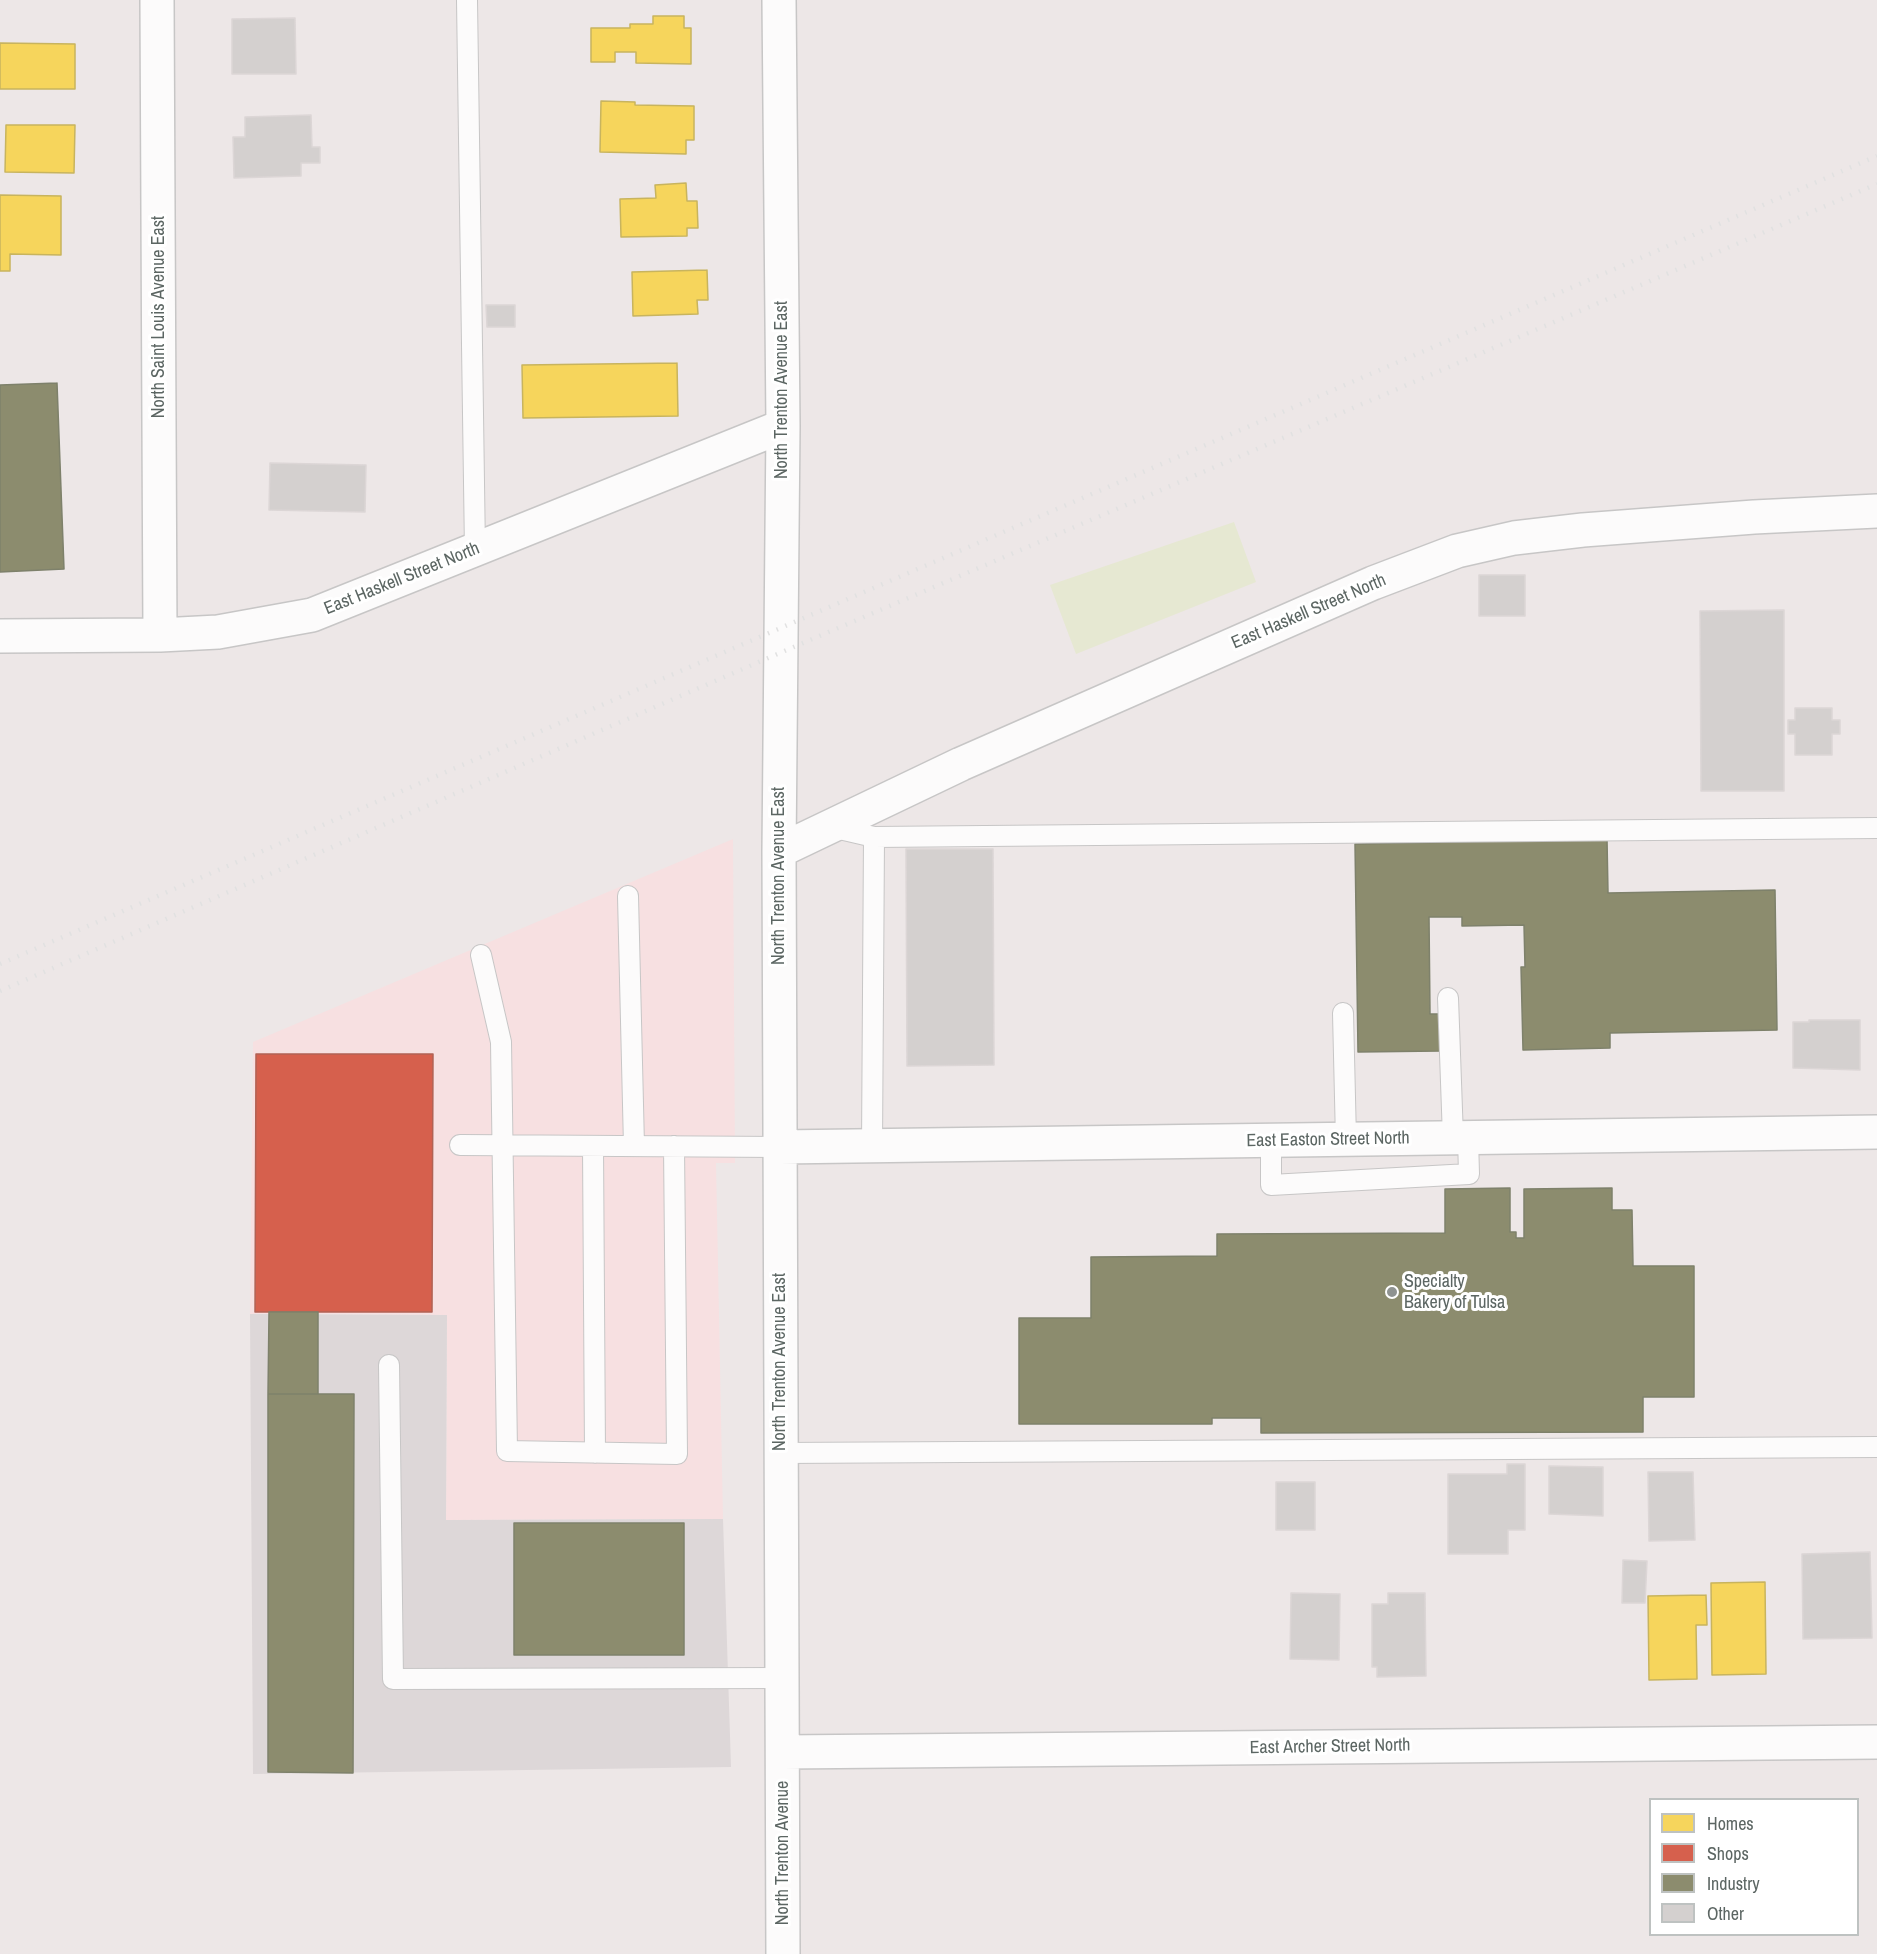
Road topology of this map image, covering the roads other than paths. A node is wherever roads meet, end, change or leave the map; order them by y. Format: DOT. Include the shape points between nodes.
graph roads {
  1 [pos="157,0"];
  2 [pos="466,0"];
  3 [pos="779,0"];
  4 [pos="783,426"];
  5 [pos="1877,511"];
  6 [pos="475,551"];
  7 [pos="160,635"];
  8 [pos="0,636"];
  9 [pos="828,826"];
  10 [pos="1877,828"];
  11 [pos="874,837"];
  12 [pos="779,851"];
  13 [pos="628,896"];
  14 [pos="481,955"];
  15 [pos="1448,998"];
  16 [pos="1343,1013"];
  17 [pos="1877,1132"];
  18 [pos="1460,1138"];
  19 [pos="1346,1140"];
  20 [pos="1271,1141"];
  21 [pos="460,1145"];
  22 [pos="503,1145"];
  23 [pos="593,1146"];
  24 [pos="634,1146"];
  25 [pos="674,1146"];
  26 [pos="872,1146"];
  27 [pos="780,1147"];
  28 [pos="389,1365"];
  29 [pos="1877,1447"];
  30 [pos="595,1453"];
  31 [pos="781,1453"];
  32 [pos="782,1678"];
  33 [pos="1877,1742"];
  34 [pos="783,1752"];
  35 [pos="783,1954"];
  1 -- 7 [label="street, North Saint Louis Avenue East"];
  2 -- 6 [label="lane"];
  3 -- 4 [label="street, North Trenton Avenue East"];
  4 -- 6 [label="street, East Haskell Street North"];
  4 -- 12 [label="street, North Trenton Avenue East"];
  5 -- 9 [label="street, East Haskell Street North" via="1583,530 1514,538 1457,551 1341,597"];
  6 -- 7 [label="street, East Haskell Street North" via="312,615 218,632"];
  7 -- 8 [label="street, East Haskell Street North"];
  9 -- 11 [label="lane"];
  9 -- 12 [label="street, East Haskell Street North"];
  10 -- 11 [label="lane"];
  11 -- 26 [label="lane"];
  12 -- 27 [label="street, North Trenton Avenue East"];
  13 -- 24 [label="lane"];
  14 -- 22 [label="lane" via="501,1042"];
  15 -- 18 [label="lane"];
  16 -- 19 [label="lane"];
  17 -- 18 [label="street, East Easton Street North"];
  18 -- 19 [label="street, East Easton Street North"];
  18 -- 20 [label="lane" via="1469,1174 1271,1185"];
  19 -- 20 [label="street, East Easton Street North"];
  20 -- 26 [label="street, East Easton Street North"];
  21 -- 22 [label="lane"];
  22 -- 23 [label="lane"];
  22 -- 30 [label="lane" via="507,1451"];
  23 -- 24 [label="lane"];
  23 -- 30 [label="lane"];
  24 -- 25 [label="lane"];
  25 -- 27 [label="lane"];
  25 -- 30 [label="lane" via="677,1454"];
  26 -- 27 [label="street, East Easton Street North"];
  27 -- 31 [label="street, North Trenton Avenue East"];
  28 -- 32 [label="lane" via="393,1678"];
  29 -- 31 [label="lane"];
  31 -- 32 [label="street, North Trenton Avenue East"];
  32 -- 34 [label="street, North Trenton Avenue East"];
  33 -- 34 [label="street, East Archer Street North"];
  34 -- 35 [label="street, North Trenton Avenue"];
}
